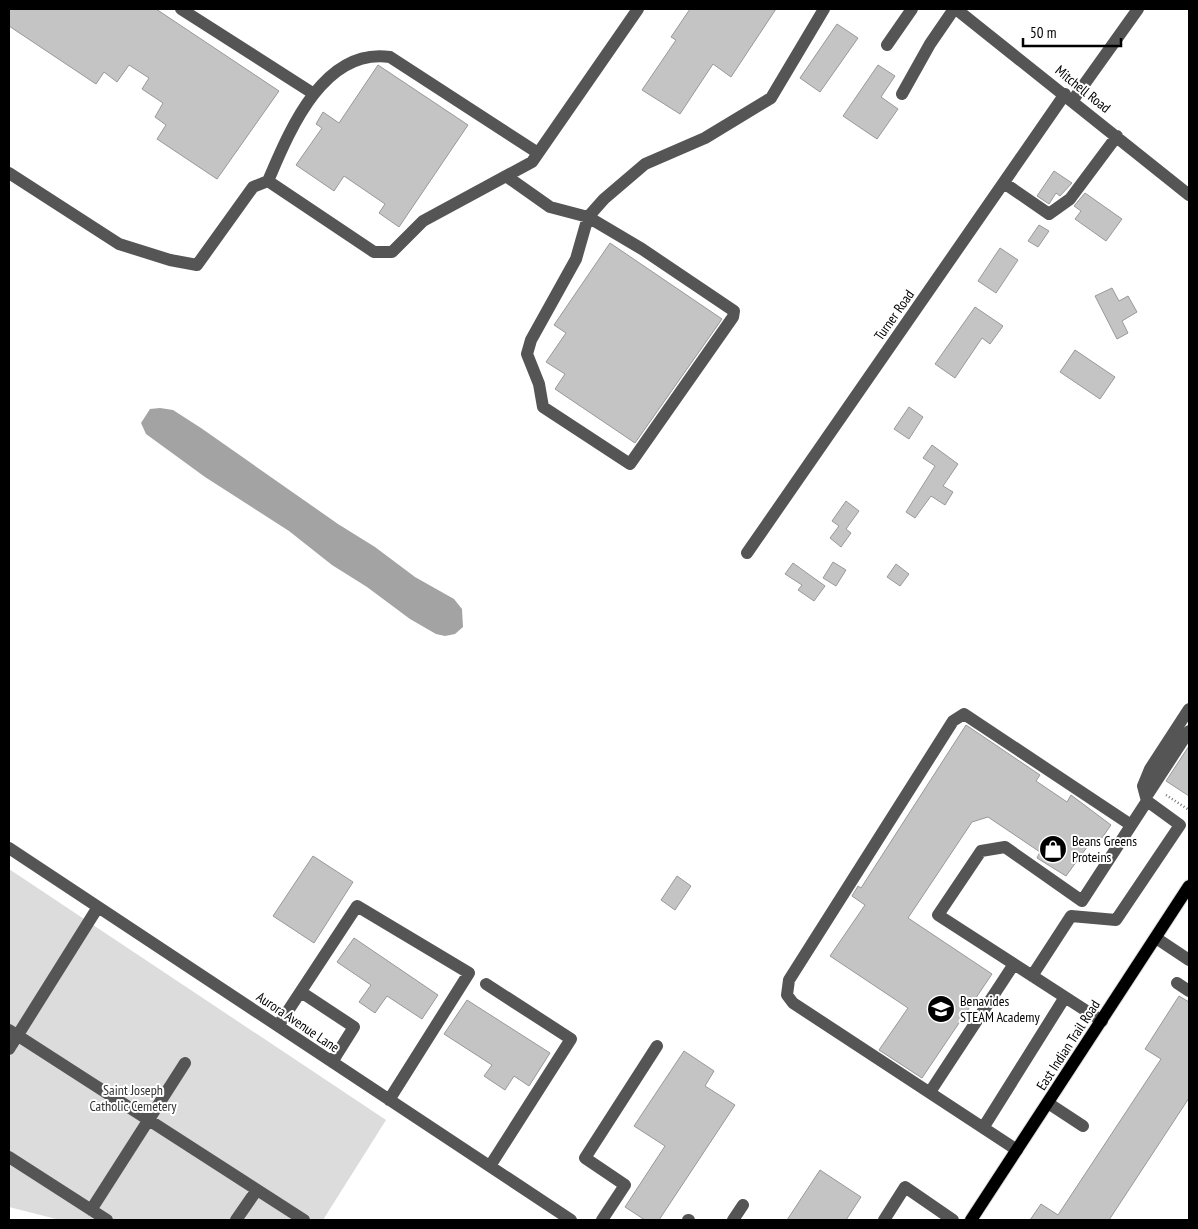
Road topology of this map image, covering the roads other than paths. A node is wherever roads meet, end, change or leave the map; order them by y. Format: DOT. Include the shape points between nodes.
graph roads {
  1 [pos="181,9"];
  2 [pos="638,9"];
  3 [pos="824,9"];
  4 [pos="912,9"];
  5 [pos="955,9"];
  6 [pos="1138,9"];
  7 [pos="887,46"];
  8 [pos="314,94"];
  9 [pos="902,94"];
  10 [pos="1069,97"];
  11 [pos="1118,136"];
  12 [pos="538,153"];
  13 [pos="9,173"];
  14 [pos="506,176"];
  15 [pos="268,181"];
  16 [pos="1004,183"];
  17 [pos="1189,195"];
  18 [pos="588,217"];
  19 [pos="747,553"];
  20 [pos="1189,709"];
  21 [pos="1189,731"];
  22 [pos="1189,741"];
  23 [pos="1147,800"];
  24 [pos="1131,825"];
  25 [pos="9,848"];
  26 [pos="1189,886"];
  27 [pos="1082,901"];
  28 [pos="98,907"];
  29 [pos="1072,916"];
  30 [pos="1156,938"];
  31 [pos="1189,960"];
  32 [pos="1014,964"];
  33 [pos="1032,976"];
  34 [pos="1177,983"];
  35 [pos="486,984"];
  36 [pos="1189,991"];
  37 [pos="301,992"];
  38 [pos="1066,997"];
  39 [pos="1102,1021"];
  40 [pos="278,1026"];
  41 [pos="13,1033"];
  42 [pos="657,1046"];
  43 [pos="9,1049"];
  44 [pos="332,1062"];
  45 [pos="184,1063"];
  46 [pos="930,1092"];
  47 [pos="389,1100"];
  48 [pos="1048,1103"];
  49 [pos="148,1120"];
  50 [pos="1083,1126"];
  51 [pos="983,1128"];
  52 [pos="1017,1150"];
  53 [pos="9,1157"];
  54 [pos="490,1166"];
  55 [pos="254,1189"];
  56 [pos="743,1205"];
  57 [pos="91,1210"];
  58 [pos="107,1220"];
  59 [pos="236,1220"];
  60 [pos="304,1220"];
  61 [pos="572,1220"];
  62 [pos="602,1220"];
  63 [pos="733,1220"];
  64 [pos="884,1220"];
  65 [pos="953,1220"];
  66 [pos="971,1220"];
  1 -- 8 [label="street"];
  2 -- 12 [label="street"];
  3 -- 18 [label="street" via="771,98 706,138 645,164"];
  4 -- 7 [label="street"];
  5 -- 9 [label="street" via="930,44"];
  5 -- 10 [label="street, Mitchell Road"];
  6 -- 10 [label="street, Turner Road"];
  8 -- 12 [label="street" via="332,76 355,61 373,55 390,58"];
  8 -- 15 [label="street" via="293,124"];
  10 -- 11 [label="street, Mitchell Road"];
  10 -- 16 [label="street, Turner Road"];
  11 -- 16 [label="street" via="1070,198 1049,214"];
  11 -- 17 [label="street, Mitchell Road"];
  12 -- 14 [label="street" via="532,162"];
  13 -- 15 [label="street" via="119,244 197,265 253,187"];
  14 -- 15 [label="street" via="423,222 392,252 374,252"];
  14 -- 18 [label="street" via="550,207"];
  16 -- 19 [label="street, Turner Road"];
  18 -- 18 [label="street" via="576,259 531,340 527,354 539,384 543,408 630,464 733,317 733,309"];
  20 -- 23 [label="street" via="1150,769 1143,786"];
  21 -- 23 [label="street"];
  22 -- 23 [label="street"];
  23 -- 24 [label="street"];
  23 -- 29 [label="street" via="1180,825 1116,920"];
  24 -- 27 [label="street"];
  24 -- 46 [label="street" via="964,714 953,721 789,980 787,988 787,995 793,1003"];
  25 -- 28 [label="street, Aurora Avenue Lane"];
  26 -- 30 [label="main road, East Indian Trail Road"];
  27 -- 29 [label="street"];
  27 -- 32 [label="street" via="1005,847 980,850 938,915"];
  28 -- 40 [label="street, Aurora Avenue Lane"];
  28 -- 41 [label="street"];
  29 -- 33 [label="street"];
  30 -- 31 [label="street"];
  30 -- 39 [label="main road, East Indian Trail Road"];
  32 -- 33 [label="street"];
  32 -- 46 [label="street"];
  33 -- 38 [label="street"];
  34 -- 36 [label="street"];
  35 -- 54 [label="street" via="571,1039"];
  37 -- 40 [label="street"];
  37 -- 44 [label="street" via="354,1027"];
  37 -- 47 [label="street" via="357,906 469,973"];
  38 -- 39 [label="street"];
  38 -- 51 [label="street"];
  39 -- 48 [label="main road, East Indian Trail Road"];
  40 -- 44 [label="street, Aurora Avenue Lane"];
  41 -- 43 [label="street"];
  41 -- 49 [label="street"];
  42 -- 62 [label="street" via="585,1158 625,1185"];
  44 -- 47 [label="street, Aurora Avenue Lane"];
  45 -- 49 [label="street"];
  46 -- 51 [label="street"];
  47 -- 54 [label="street, Aurora Avenue Lane"];
  48 -- 50 [label="street"];
  48 -- 52 [label="main road, East Indian Trail Road"];
  49 -- 55 [label="street"];
  49 -- 57 [label="street"];
  51 -- 52 [label="street"];
  52 -- 66 [label="main road, East Indian Trail Road"];
  53 -- 57 [label="street"];
  54 -- 61 [label="street, Aurora Avenue Lane"];
  55 -- 59 [label="street" via="254,1194"];
  55 -- 60 [label="street"];
  56 -- 63 [label="street"];
  57 -- 58 [label="street"];
  64 -- 65 [label="street" via="905,1188"];
}
